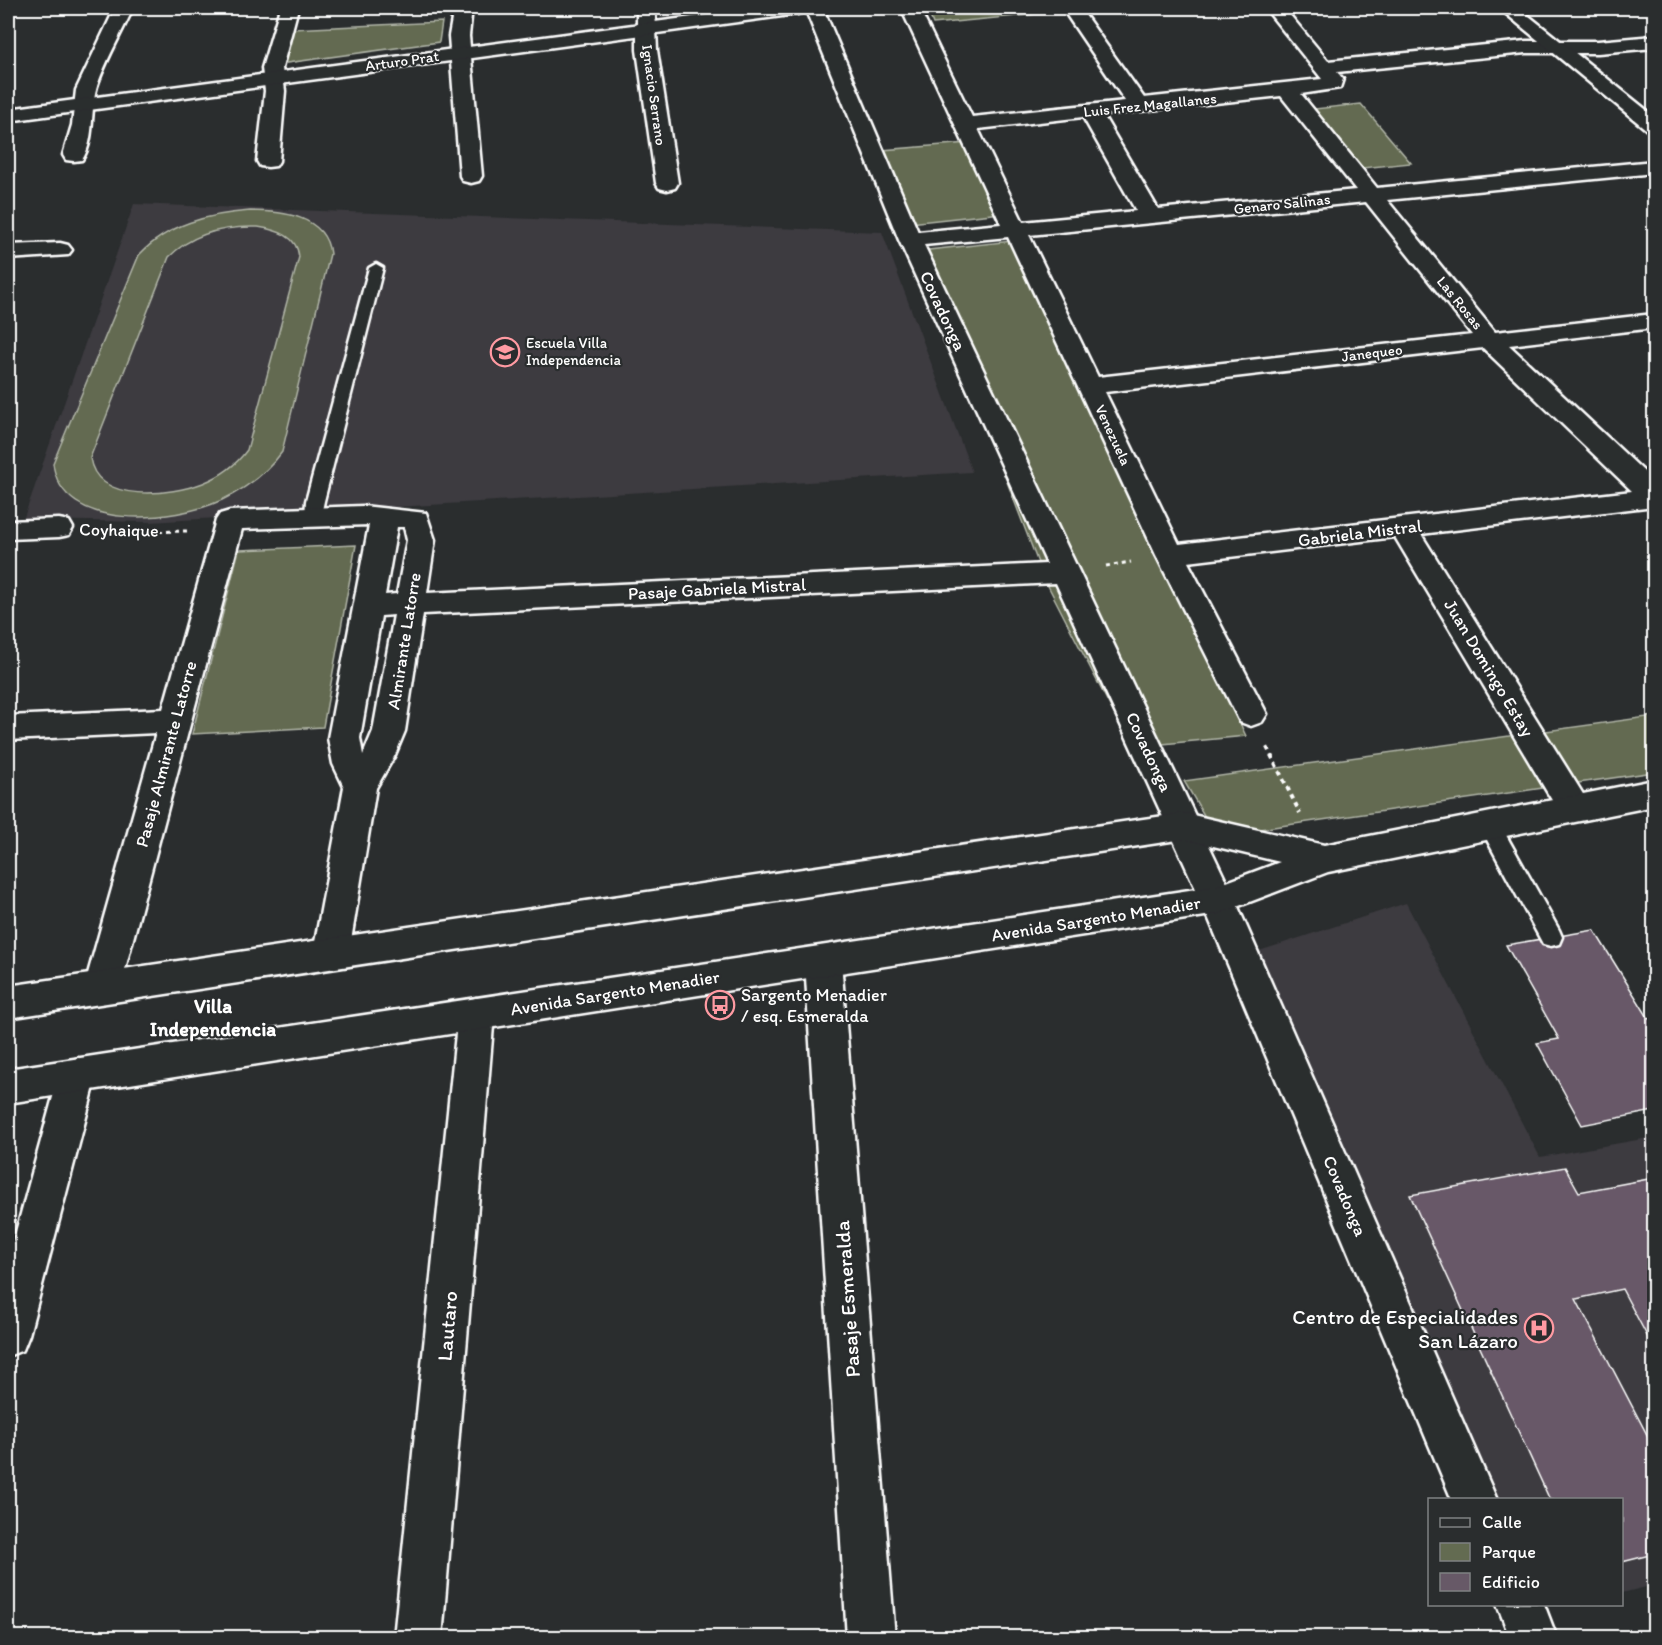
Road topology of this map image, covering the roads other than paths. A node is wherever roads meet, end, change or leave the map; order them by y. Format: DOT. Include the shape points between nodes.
graph roads {
  1 [pos="124,8"];
  2 [pos="289,8"];
  3 [pos="463,8"];
  4 [pos="796,8"];
  5 [pos="814,8"];
  6 [pos="910,8"];
  7 [pos="1071,8"];
  8 [pos="1274,8"];
  9 [pos="1508,8"];
  10 [pos="646,18"];
  11 [pos="1654,42"];
  12 [pos="1557,47"];
  13 [pos="461,53"];
  14 [pos="1328,76"];
  15 [pos="272,79"];
  16 [pos="1287,90"];
  17 [pos="85,104"];
  18 [pos="1139,106"];
  19 [pos="1090,111"];
  20 [pos="8,115"];
  21 [pos="966,124"];
  22 [pos="1654,126"];
  23 [pos="74,155"];
  24 [pos="268,161"];
  25 [pos="1654,167"];
  26 [pos="471,176"];
  27 [pos="667,183"];
  28 [pos="1372,195"];
  29 [pos="1151,217"];
  30 [pos="1016,230"];
  31 [pos="910,240"];
  32 [pos="60,250"];
  33 [pos="13,251"];
  34 [pos="376,268"];
  35 [pos="8,275"];
  36 [pos="1654,321"];
  37 [pos="1489,340"];
  38 [pos="1090,386"];
  39 [pos="1654,496"];
  40 [pos="314,516"];
  41 [pos="385,516"];
  42 [pos="230,520"];
  43 [pos="1403,527"];
  44 [pos="59,528"];
  45 [pos="8,530"];
  46 [pos="1170,555"];
  47 [pos="1065,573"];
  48 [pos="410,604"];
  49 [pos="368,606"];
  50 [pos="1251,714"];
  51 [pos="176,720"];
  52 [pos="8,728"];
  53 [pos="360,787"];
  54 [pos="1654,793"];
  55 [pos="1575,808"];
  56 [pos="1490,825"];
  57 [pos="1184,826"];
  58 [pos="1324,859"];
  59 [pos="1218,900"];
  60 [pos="1551,937"];
  61 [pos="332,953"];
  62 [pos="823,961"];
  63 [pos="102,988"];
  64 [pos="8,1002"];
  65 [pos="476,1014"];
  66 [pos="78,1076"];
  67 [pos="8,1086"];
  68 [pos="8,1335"];
  69 [pos="1474,1498"];
  70 [pos="1520,1606"];
  71 [pos="418,1638"];
  72 [pos="871,1638"];
  73 [pos="1534,1638"];
  1 -- 17 [label="street" via="91,75"];
  2 -- 15 [label="street" via="274,54"];
  3 -- 13 [label="street"];
  4 -- 10 [label="street, Arturo Prat"];
  5 -- 31 [label="street, Covadonga"];
  6 -- 21 [label="street, Venezuela"];
  7 -- 18 [label="street"];
  8 -- 14 [label="street"];
  9 -- 12 [label="street"];
  10 -- 13 [label="street, Arturo Prat"];
  10 -- 27 [label="street, Ignacio Serrano" via="646,50"];
  11 -- 12 [label="street, Luis Frez Magallanes"];
  12 -- 14 [label="street, Luis Frez Magallanes" via="1526,47"];
  12 -- 22 [label="street"];
  13 -- 15 [label="street, Arturo Prat"];
  13 -- 26 [label="street"];
  14 -- 16 [label="street, Luis Frez Magallanes"];
  15 -- 17 [label="street, Arturo Prat"];
  15 -- 24 [label="street" via="275,91"];
  16 -- 18 [label="street, Luis Frez Magallanes"];
  16 -- 28 [label="street, Las Rosas"];
  17 -- 20 [label="street, Arturo Prat"];
  17 -- 23 [label="street"];
  18 -- 19 [label="street, Luis Frez Magallanes"];
  19 -- 21 [label="street, Luis Frez Magallanes"];
  19 -- 29 [label="street"];
  21 -- 30 [label="street, Venezuela"];
  25 -- 28 [label="street, Genaro Salinas"];
  28 -- 29 [label="street, Genaro Salinas"];
  28 -- 37 [label="street, Las Rosas"];
  29 -- 30 [label="street, Genaro Salinas"];
  30 -- 31 [label="street, Genaro Salinas"];
  30 -- 38 [label="street, Venezuela"];
  31 -- 47 [label="street, Covadonga"];
  32 -- 33 [label="street"];
  33 -- 35 [label="street"];
  34 -- 40 [label="lane"];
  36 -- 37 [label="street, Janequeo"];
  37 -- 38 [label="street, Janequeo"];
  37 -- 39 [label="street, Las Rosas"];
  38 -- 46 [label="street, Venezuela"];
  39 -- 43 [label="street, Gabriela Mistral"];
  40 -- 41 [label="street, Almirante Latorre"];
  40 -- 42 [label="street, Almirante Latorre"];
  41 -- 48 [label="street, Almirante Latorre" via="416,519 421,540"];
  41 -- 49 [label="street"];
  42 -- 51 [label="street, Pasaje Almirante Latorre"];
  43 -- 46 [label="street, Gabriela Mistral"];
  43 -- 55 [label="street, Juan Domingo Estay"];
  44 -- 45 [label="street, Coyhaique"];
  46 -- 50 [label="street, Venezuela"];
  47 -- 48 [label="street, Pasaje Gabriela Mistral"];
  47 -- 57 [label="street, Covadonga"];
  48 -- 49 [label="street, Pasaje Gabriela Mistral"];
  48 -- 53 [label="street, Almirante Latorre" via="389,731 380,755"];
  49 -- 53 [label="street" via="344,738 351,773"];
  51 -- 52 [label="street"];
  51 -- 63 [label="street, Pasaje Almirante Latorre"];
  53 -- 61 [label="street, Almirante Latorre"];
  54 -- 55 [label="street, Avenida Sargento Menadier"];
  55 -- 56 [label="street, Avenida Sargento Menadier"];
  56 -- 58 [label="street, Avenida Sargento Menadier"];
  56 -- 60 [label="lane"];
  57 -- 58 [label="street, Avenida Sargento Menadier"];
  57 -- 59 [label="street, Covadonga"];
  57 -- 61 [label="street, Avenida Sargento Menadier"];
  58 -- 59 [label="street, Avenida Sargento Menadier"];
  59 -- 62 [label="street, Avenida Sargento Menadier"];
  59 -- 69 [label="street, Covadonga"];
  61 -- 63 [label="street, Avenida Sargento Menadier"];
  62 -- 65 [label="street, Avenida Sargento Menadier"];
  62 -- 72 [label="street, Pasaje Esmeralda"];
  63 -- 64 [label="street, Avenida Sargento Menadier"];
  65 -- 66 [label="street, Avenida Sargento Menadier"];
  65 -- 71 [label="street, Lautaro"];
  66 -- 67 [label="street, Avenida Sargento Menadier"];
  66 -- 68 [label="street"];
  70 -- 73 [label="street"];
}
